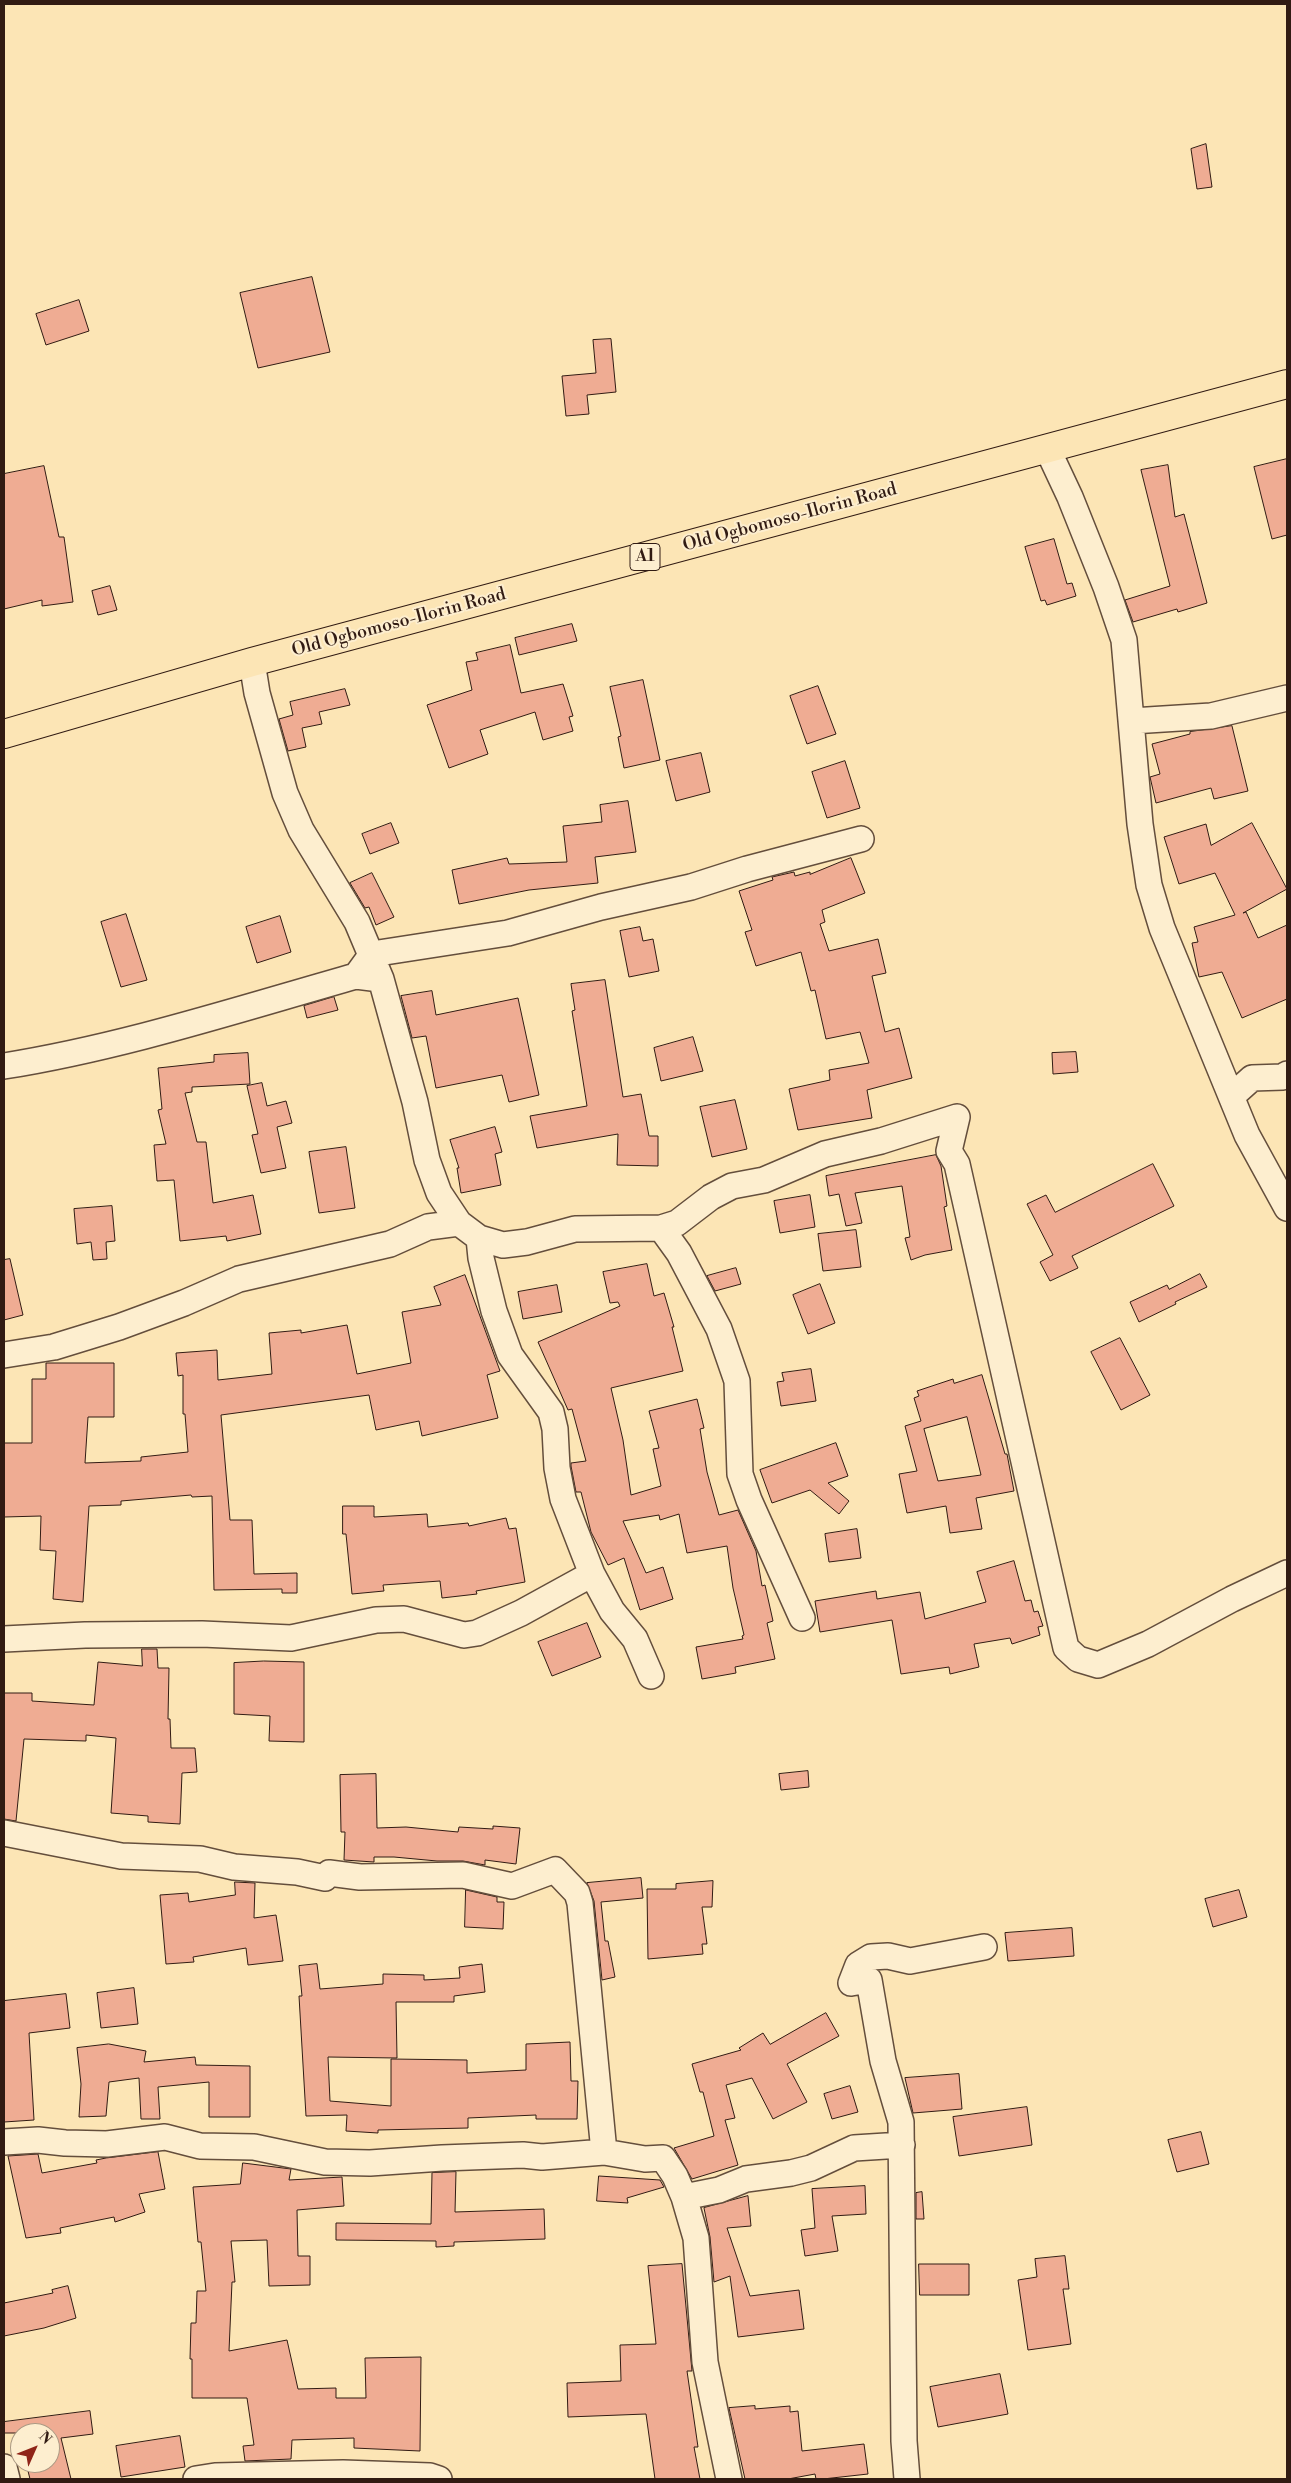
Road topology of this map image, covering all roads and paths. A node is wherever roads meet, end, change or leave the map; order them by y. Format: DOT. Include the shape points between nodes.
graph roads {
  1 [pos="1287,384"];
  2 [pos="1047,448"];
  3 [pos="252,662"];
  4 [pos="1287,698"];
  5 [pos="1132,721"];
  6 [pos="4,734"];
  7 [pos="861,839"];
  8 [pos="372,954"];
  9 [pos="356,976"];
  10 [pos="381,980"];
  11 [pos="4,1066"];
  12 [pos="1287,1074"];
  13 [pos="1232,1096"];
  14 [pos="439,1193"];
  15 [pos="1287,1208"];
  16 [pos="459,1223"];
  17 [pos="428,1227"];
  18 [pos="661,1228"];
  19 [pos="479,1238"];
  20 [pos="4,1354"];
  21 [pos="1287,1573"];
  22 [pos="592,1574"];
  23 [pos="802,1618"];
  24 [pos="4,1639"];
  25 [pos="650,1676"];
  26 [pos="4,1833"];
  27 [pos="984,1947"];
  28 [pos="4,2142"];
  29 [pos="902,2145"];
  30 [pos="604,2152"];
  31 [pos="684,2196"];
  32 [pos="4,2467"];
  33 [pos="7,2479"];
  34 [pos="196,2479"];
  35 [pos="439,2479"];
  36 [pos="729,2479"];
  37 [pos="907,2479"];
  1 -- 2 [label="highway, Old Ogbomoso-Ilorin Road / A1"];
  2 -- 3 [label="highway, Old Ogbomoso-Ilorin Road / A1"];
  2 -- 5 [label="street" via="1118,619 1124,640"];
  3 -- 6 [label="highway, Old Ogbomoso-Ilorin Road / A1"];
  3 -- 8 [label="street" via="284,793 301,830 357,922"];
  4 -- 5 [label="street" via="1211,716"];
  5 -- 13 [label="street" via="1140,824 1149,885 1162,928"];
  7 -- 8 [label="street" via="508,933"];
  8 -- 9 [label="street"];
  8 -- 10 [label="street"];
  9 -- 10 [label="street"];
  9 -- 11 [label="street" via="103,1048"];
  10 -- 14 [label="street" via="415,1102 427,1160"];
  12 -- 13 [label="street" via="1283,1077 1252,1078"];
  13 -- 15 [label="street" via="1247,1135"];
  14 -- 16 [label="street"];
  14 -- 17 [label="street"];
  16 -- 17 [label="street"];
  16 -- 19 [label="street"];
  17 -- 20 [label="street" via="390,1244 239,1279 184,1304 64,1344"];
  18 -- 19 [label="street" via="575,1229 503,1245"];
  18 -- 21 [label="street" via="677,1223 711,1197 732,1186 764,1180 825,1154 881,1141 957,1117 949,1151 957,1164 1066,1648 1078,1659 1098,1665 1148,1644"];
  18 -- 23 [label="street" via="679,1254 719,1328 736,1381 740,1474"];
  19 -- 22 [label="street" via="494,1310 510,1355 551,1412 564,1499"];
  22 -- 24 [label="street" via="521,1613 477,1633 464,1635 404,1620 376,1620 291,1638 192,1634"];
  22 -- 25 [label="street" via="612,1611 635,1639"];
  26 -- 30 [label="street" via="121,1856 200,1859 234,1867 297,1872 325,1878 330,1873 360,1877 463,1875 512,1886 555,1870 577,1894 580,1903"];
  27 -- 29 [label="street" via="910,1961 888,1956 871,1957 858,1965 851,1983 868,1980 884,2061 901,2122"];
  28 -- 30 [label="street" via="38,2140 107,2144 165,2136 200,2146 254,2148 325,2162 370,2163"];
  29 -- 31 [label="street" via="854,2148 791,2174 746,2179 719,2190"];
  29 -- 37 [label="street"];
  30 -- 31 [label="street" via="645,2159 663,2158 676,2176"];
  31 -- 36 [label="street" via="696,2238 705,2362"];
  32 -- 33 [label="street"];
  34 -- 35 [label="street" via="343,2474 430,2476"];
}
